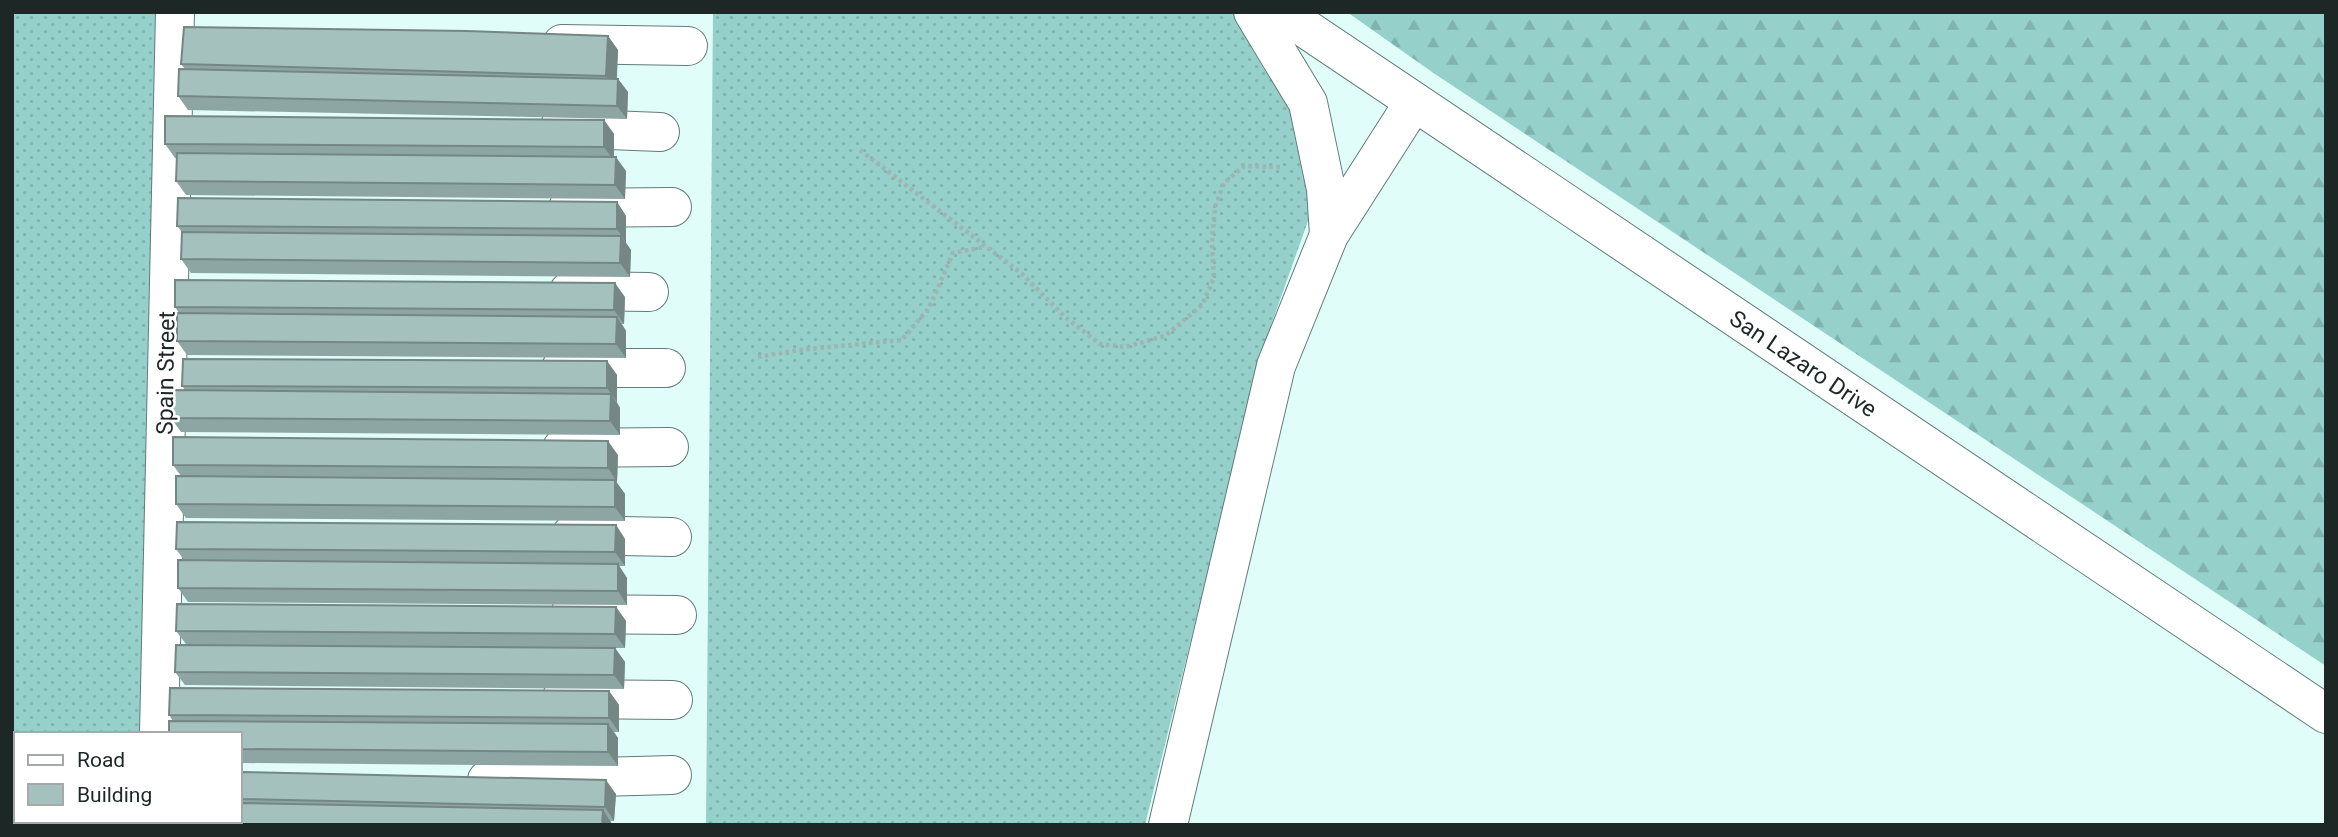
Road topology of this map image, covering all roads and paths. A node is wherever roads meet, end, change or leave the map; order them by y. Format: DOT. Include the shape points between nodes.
graph roads {
  1 [pos="1253,12"];
  2 [pos="1281,12"];
  3 [pos="184,27"];
  4 [pos="521,43"];
  5 [pos="688,47"];
  6 [pos="1414,102"];
  7 [pos="173,116"];
  8 [pos="212,117"];
  9 [pos="522,126"];
  10 [pos="660,132"];
  11 [pos="860,150"];
  12 [pos="1326,189"];
  13 [pos="171,198"];
  14 [pos="211,200"];
  15 [pos="671,207"];
  16 [pos="535,208"];
  17 [pos="1329,235"];
  18 [pos="985,247"];
  19 [pos="168,288"];
  20 [pos="209,289"];
  21 [pos="539,291"];
  22 [pos="649,292"];
  23 [pos="758,357"];
  24 [pos="167,361"];
  25 [pos="207,362"];
  26 [pos="529,368"];
  27 [pos="666,368"];
  28 [pos="669,447"];
  29 [pos="532,448"];
  30 [pos="165,449"];
  31 [pos="205,449"];
  32 [pos="163,523"];
  33 [pos="205,524"];
  34 [pos="535,533"];
  35 [pos="672,537"];
  36 [pos="162,610"];
  37 [pos="203,611"];
  38 [pos="538,614"];
  39 [pos="677,615"];
  40 [pos="160,694"];
  41 [pos="202,694"];
  42 [pos="520,698"];
  43 [pos="673,700"];
  44 [pos="2326,713"];
  45 [pos="159,732"];
  46 [pos="672,775"];
  47 [pos="451,780"];
  48 [pos="1168,825"];
  1 -- 12 [label="street" via="1308,103"];
  2 -- 6 [label="street, San Lazaro Drive"];
  3 -- 7 [label="street, Spain Street"];
  4 -- 5 [label="street"];
  6 -- 17 [label="street"];
  6 -- 44 [label="street, San Lazaro Drive"];
  7 -- 8 [label="street"];
  7 -- 13 [label="street, Spain Street"];
  9 -- 10 [label="street"];
  11 -- 18 [label="path"];
  12 -- 17 [label="street"];
  12 -- 18 [label="path" via="1297,171 1268,164 1244,166 1224,183 1215,207 1214,278 1202,305 1165,336 1125,347 1100,344"];
  13 -- 14 [label="street"];
  13 -- 19 [label="street, Spain Street"];
  15 -- 16 [label="street"];
  17 -- 48 [label="street" via="1276,366"];
  18 -- 23 [label="path" via="953,253 929,308 902,340"];
  19 -- 20 [label="street"];
  19 -- 24 [label="street, Spain Street"];
  21 -- 22 [label="street"];
  24 -- 25 [label="street"];
  24 -- 30 [label="street, Spain Street"];
  26 -- 27 [label="street"];
  28 -- 29 [label="street"];
  30 -- 31 [label="street"];
  30 -- 32 [label="street, Spain Street"];
  32 -- 33 [label="street"];
  32 -- 36 [label="street, Spain Street"];
  34 -- 35 [label="street"];
  36 -- 37 [label="street"];
  36 -- 40 [label="street, Spain Street"];
  38 -- 39 [label="street"];
  40 -- 41 [label="street"];
  40 -- 45 [label="street, Spain Street"];
  42 -- 43 [label="street"];
  46 -- 47 [label="street"];
}
